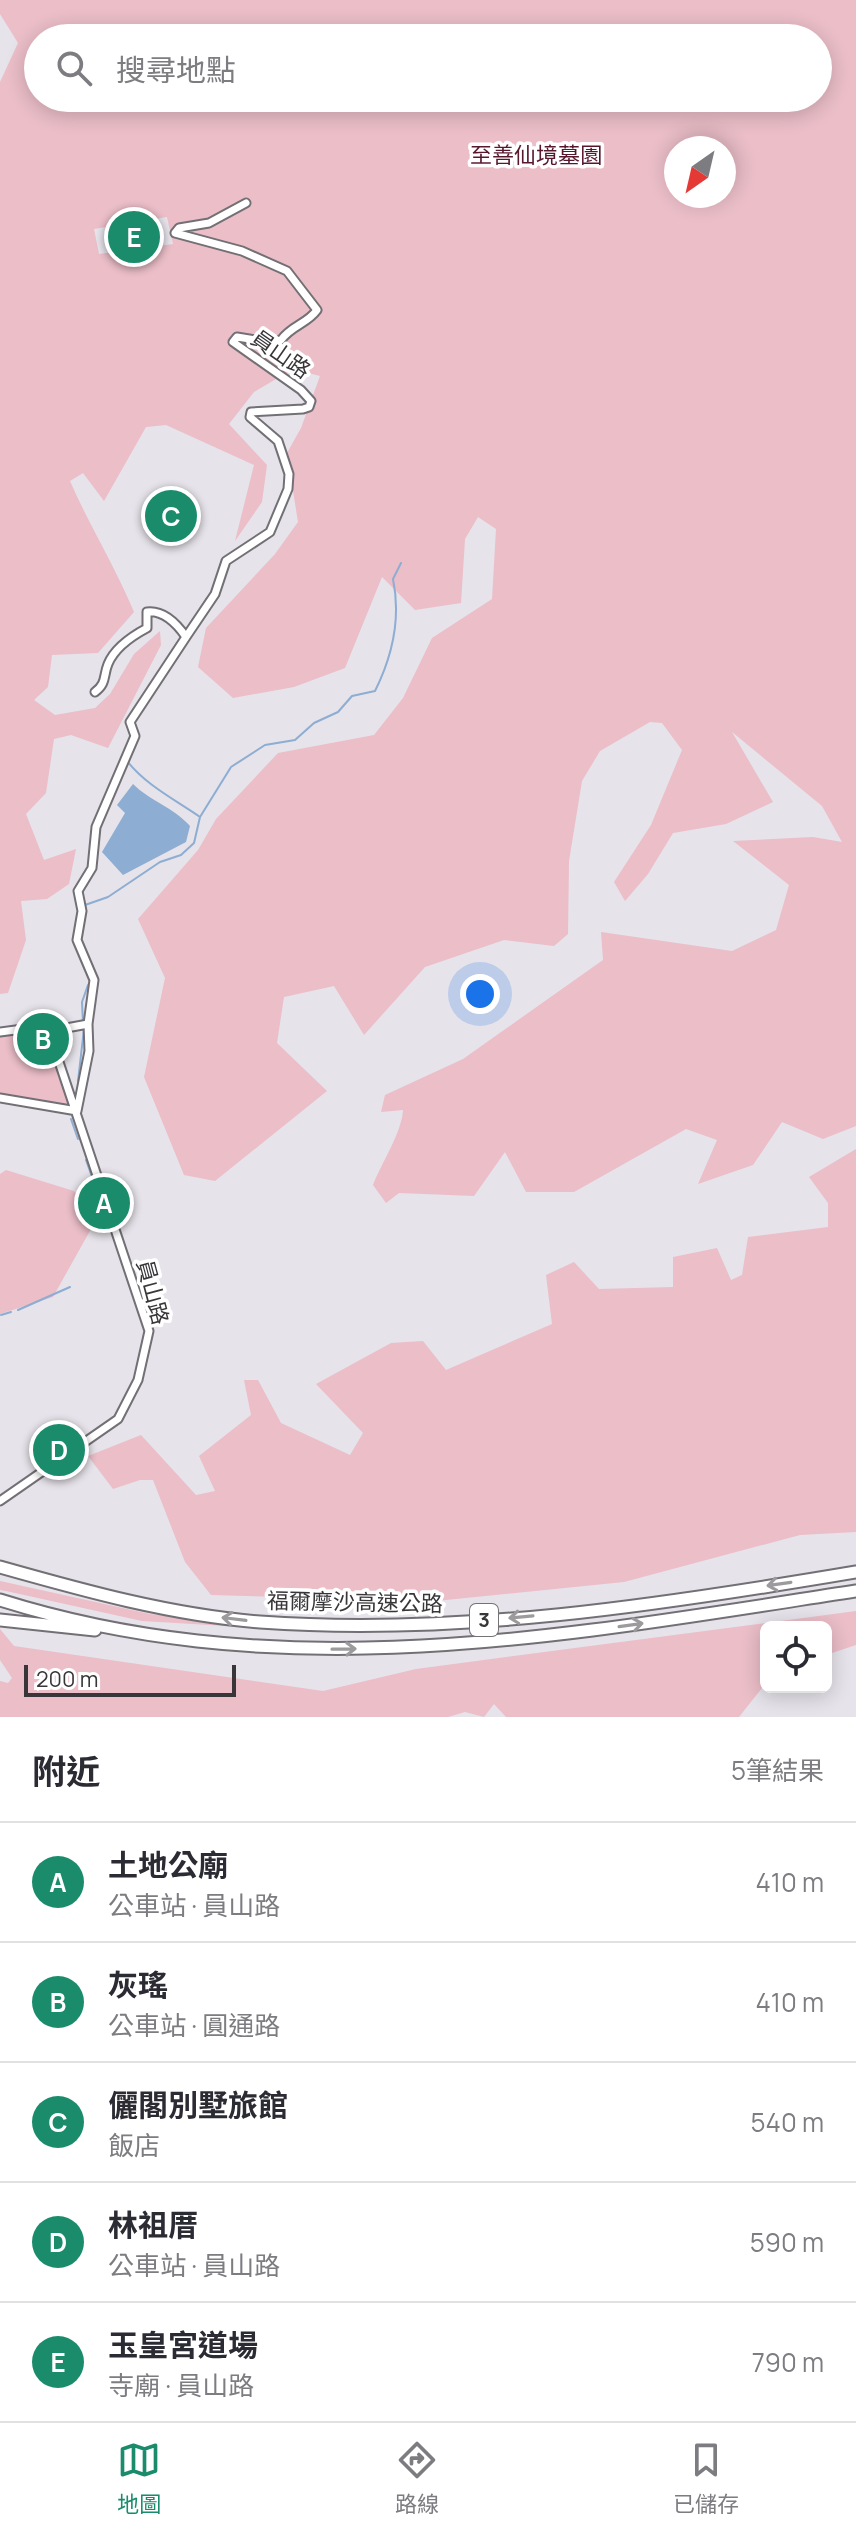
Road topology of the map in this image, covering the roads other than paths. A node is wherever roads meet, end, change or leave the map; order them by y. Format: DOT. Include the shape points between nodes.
graph roads {
  1 [pos="246,203"];
  2 [pos="186,637"];
  3 [pos="95,692"];
  4 [pos="84,1025"];
  5 [pos="0,1032"];
  6 [pos="48,1039"];
  7 [pos="0,1098"];
  8 [pos="77,1111"];
  9 [pos="0,1501"];
  10 [pos="0,1559"];
  11 [pos="0,1567"];
  12 [pos="856,1572"];
  13 [pos="856,1591"];
  14 [pos="112,1598"];
  15 [pos="0,1600"];
  16 [pos="0,1620"];
  17 [pos="127,1632"];
  1 -- 2 [label="street, 員山路" via="209,223 175,233 242,251 287,271 313,302 317,310 311,319 290,327 281,340 237,337 233,342 311,401 303,409 251,412 250,417 278,441 289,474 288,489 270,532 226,561 215,594"];
  2 -- 3 [label="street" via="162,613 147,612 147,628 122,645"];
  2 -- 4 [label="street, 員山路" via="130,722 135,736 96,827 92,868 78,891 82,911 77,940 94,980"];
  4 -- 6 [label="street" via="61,1029"];
  4 -- 8 [label="street, 員山路" via="89,1051"];
  5 -- 6 [label="street" via="23,1029"];
  6 -- 8 [label="street"];
  7 -- 8 [label="street"];
  8 -- 9 [label="street, 員山路" via="149,1331 138,1380 118,1419"];
  10 -- 14 [label="highway"];
  11 -- 14 [label="highway, 福爾摩沙高速公路 / 3"];
  12 -- 14 [label="highway, 福爾摩沙高速公路 / 3, one-way" via="629,1608 446,1624 258,1622"];
  17 -- 13 [label="highway, 福爾摩沙高速公路 / 3, one-way" via="241,1647 455,1646"];
  15 -- 17 [label="highway, 福爾摩沙高速公路 / 3"];
  16 -- 17 [label="highway"];
}
